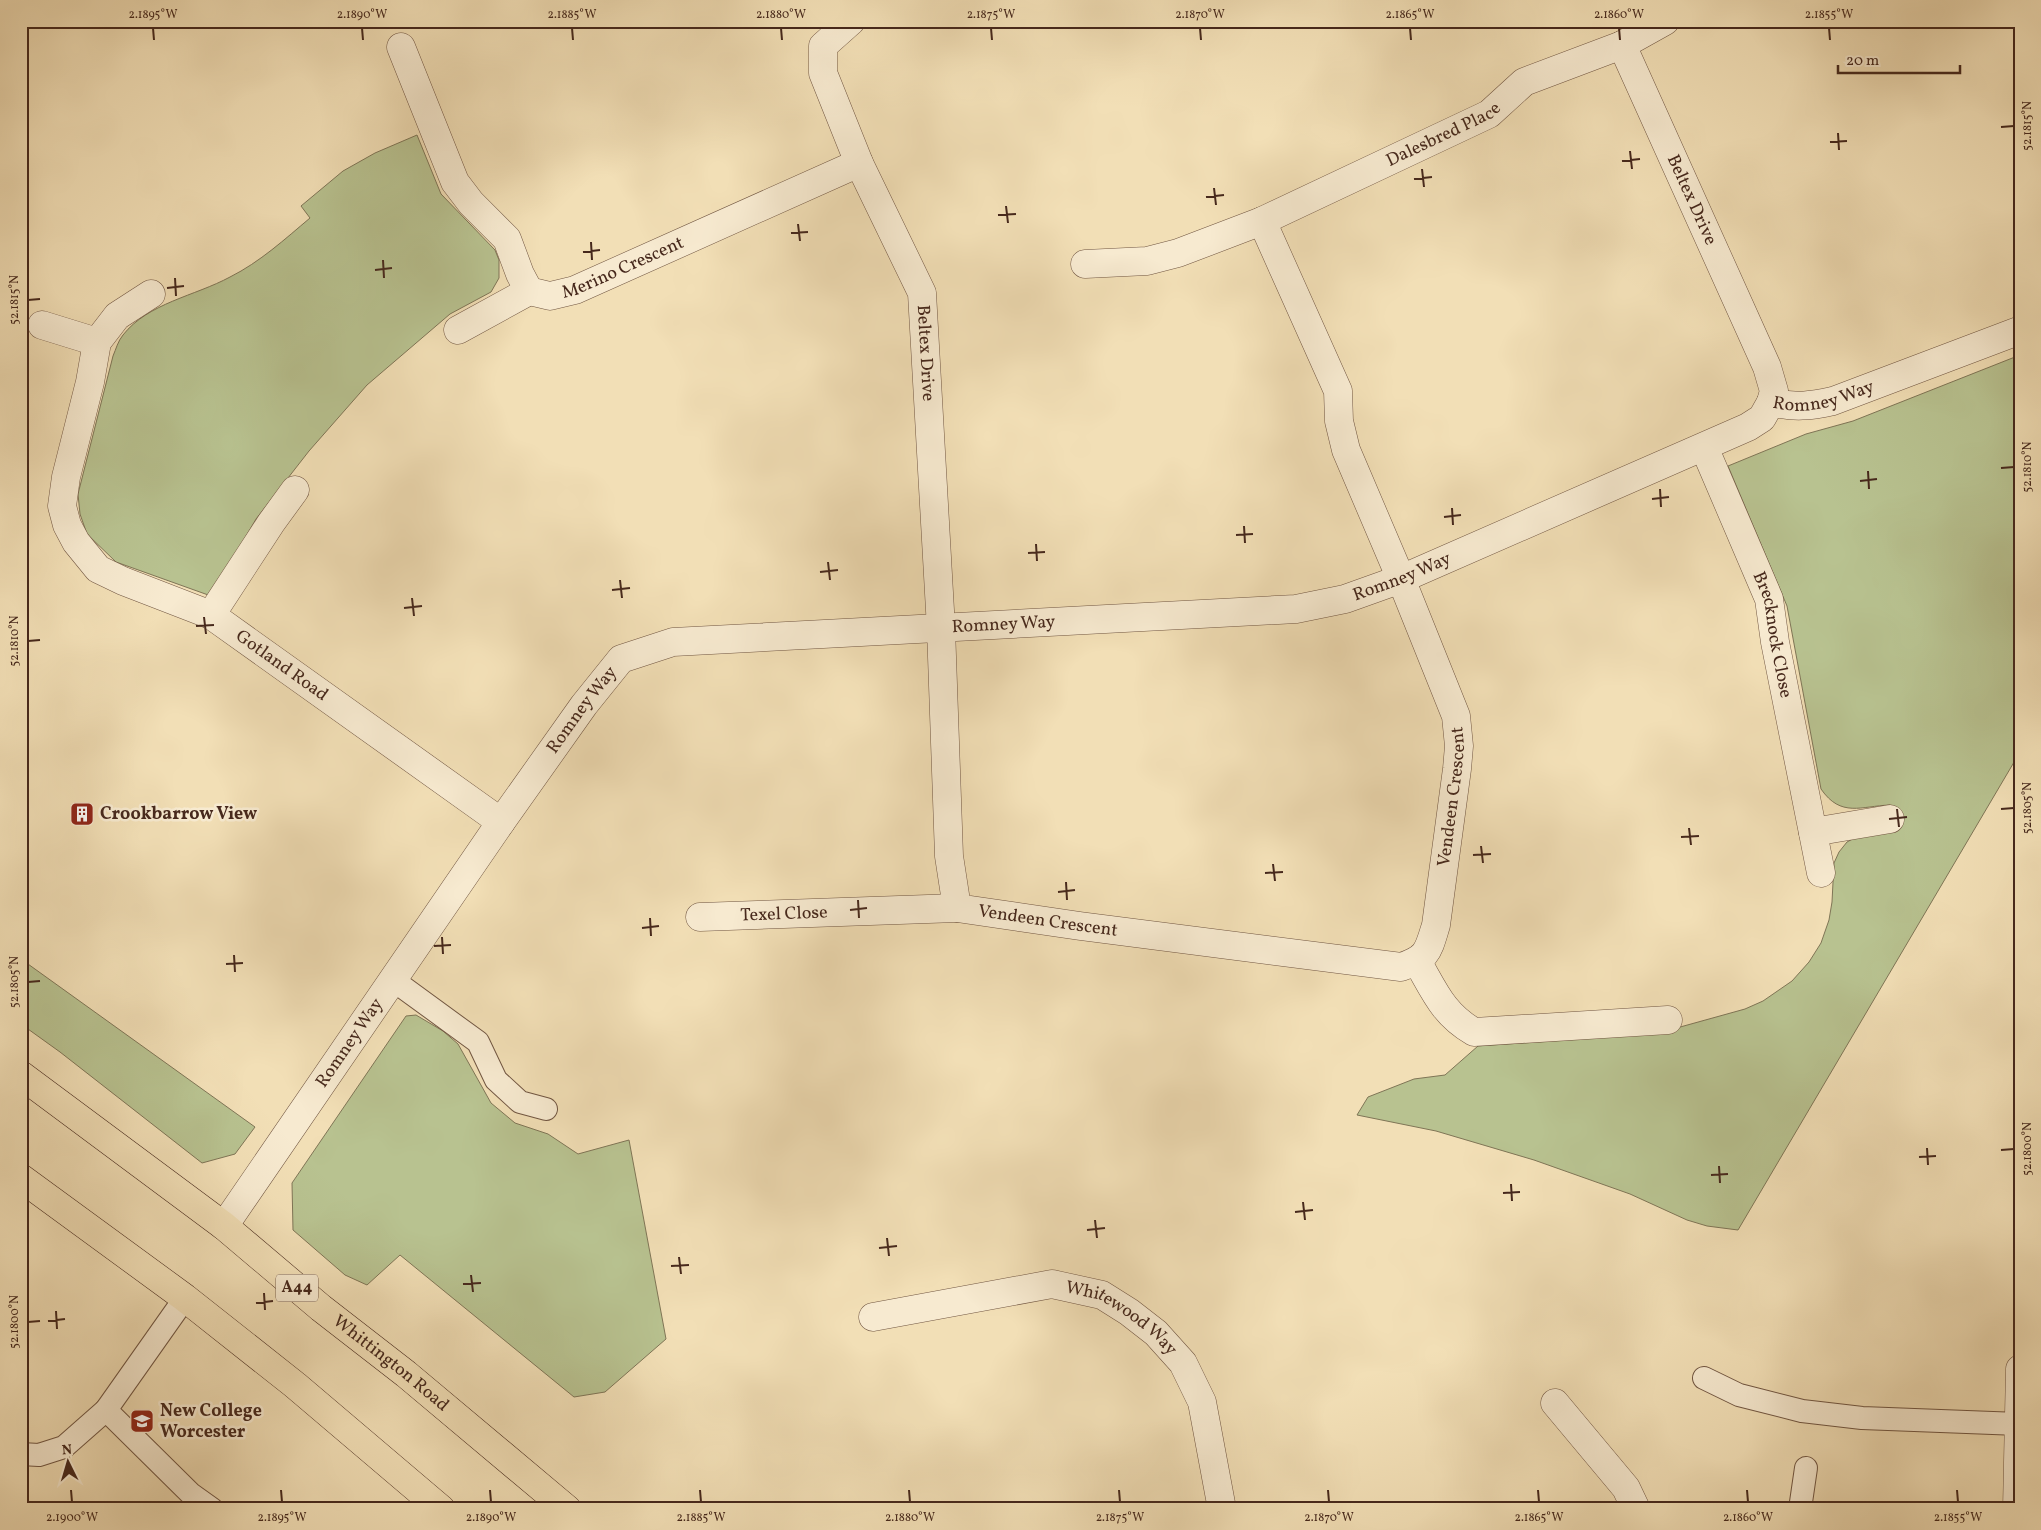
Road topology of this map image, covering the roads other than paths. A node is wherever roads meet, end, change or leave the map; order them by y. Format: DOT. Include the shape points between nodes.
graph roads {
  1 [pos="851,21"];
  2 [pos="1665,21"];
  3 [pos="1622,45"];
  4 [pos="401,47"];
  5 [pos="859,163"];
  6 [pos="1262,222"];
  7 [pos="1085,264"];
  8 [pos="530,291"];
  9 [pos="151,294"];
  10 [pos="42,325"];
  11 [pos="458,330"];
  12 [pos="2018,331"];
  13 [pos="97,342"];
  14 [pos="1771,402"];
  15 [pos="1704,447"];
  16 [pos="295,490"];
  17 [pos="1401,579"];
  18 [pos="211,615"];
  19 [pos="941,628"];
  20 [pos="1890,819"];
  21 [pos="501,822"];
  22 [pos="1813,832"];
  23 [pos="1821,873"];
  24 [pos="957,908"];
  25 [pos="700,917"];
  26 [pos="1417,961"];
  27 [pos="393,980"];
  28 [pos="1668,1020"];
  29 [pos="21,1075"];
  30 [pos="546,1110"];
  31 [pos="21,1178"];
  32 [pos="224,1226"];
  33 [pos="185,1298"];
  34 [pos="873,1317"];
  35 [pos="2020,1369"];
  36 [pos="1704,1378"];
  37 [pos="1555,1403"];
  38 [pos="106,1410"];
  39 [pos="2019,1435"];
  40 [pos="21,1454"];
  41 [pos="1806,1468"];
  42 [pos="212,1509"];
  43 [pos="441,1509"];
  44 [pos="567,1509"];
  45 [pos="1222,1509"];
  46 [pos="1636,1509"];
  47 [pos="1800,1509"];
  48 [pos="2017,1509"];
  1 -- 5 [label="street, Beltex Drive" via="823,46 823,73"];
  2 -- 3 [label="street"];
  3 -- 6 [label="street, Dalesbred Place" via="1524,82 1488,114"];
  3 -- 14 [label="street, Beltex Drive" via="1767,368 1774,391"];
  4 -- 8 [label="street" via="455,182 506,239"];
  5 -- 8 [label="street, Merino Crescent" via="575,290 550,296"];
  5 -- 19 [label="street, Beltex Drive" via="922,293"];
  6 -- 7 [label="street, Dalesbred Place" via="1147,261"];
  6 -- 17 [label="street" via="1338,391 1339,421 1346,450"];
  8 -- 11 [label="street"];
  9 -- 13 [label="street, Gotland Road" via="117,316"];
  10 -- 13 [label="street"];
  12 -- 14 [label="street, Romney Way" via="1833,401 1806,407"];
  13 -- 18 [label="street, Gotland Road" via="66,477 62,506 67,525 98,569 123,582"];
  14 -- 15 [label="street, Romney Way" via="1762,418"];
  15 -- 17 [label="street, Romney Way"];
  15 -- 22 [label="street, Brecknock Close" via="1768,599"];
  16 -- 18 [label="street"];
  17 -- 19 [label="street, Romney Way" via="1345,599 1296,609"];
  17 -- 26 [label="street, Vendeen Crescent" via="1456,716 1459,746 1436,925 1429,949"];
  18 -- 21 [label="street, Gotland Road"];
  19 -- 21 [label="street, Romney Way" via="672,642 621,659 584,705"];
  19 -- 24 [label="street, Vendeen Crescent" via="949,856"];
  20 -- 22 [label="street"];
  21 -- 27 [label="street, Romney Way"];
  22 -- 23 [label="street, Brecknock Close"];
  24 -- 25 [label="street, Texel Close"];
  24 -- 26 [label="street, Vendeen Crescent" via="1401,966"];
  26 -- 28 [label="street" via="1449,1014 1474,1032"];
  27 -- 30 [label="lane" via="478,1042 496,1080 520,1102"];
  27 -- 32 [label="street, Romney Way"];
  29 -- 32 [label="main road, Whittington Road / A44"];
  31 -- 33 [label="main road"];
  32 -- 44 [label="main road, Whittington Road / A44"];
  33 -- 38 [label="lane"];
  33 -- 43 [label="main road" via="295,1385"];
  34 -- 45 [label="street, Whitewood Way" via="1052,1284 1102,1295 1156,1333 1184,1363 1202,1402"];
  35 -- 39 [label="street"];
  36 -- 39 [label="lane" via="1739,1395 1802,1411"];
  37 -- 46 [label="street" via="1626,1488"];
  38 -- 40 [label="lane" via="64,1448 39,1455"];
  38 -- 42 [label="lane" via="191,1494"];
  39 -- 48 [label="street"];
  41 -- 47 [label="lane"];
}
